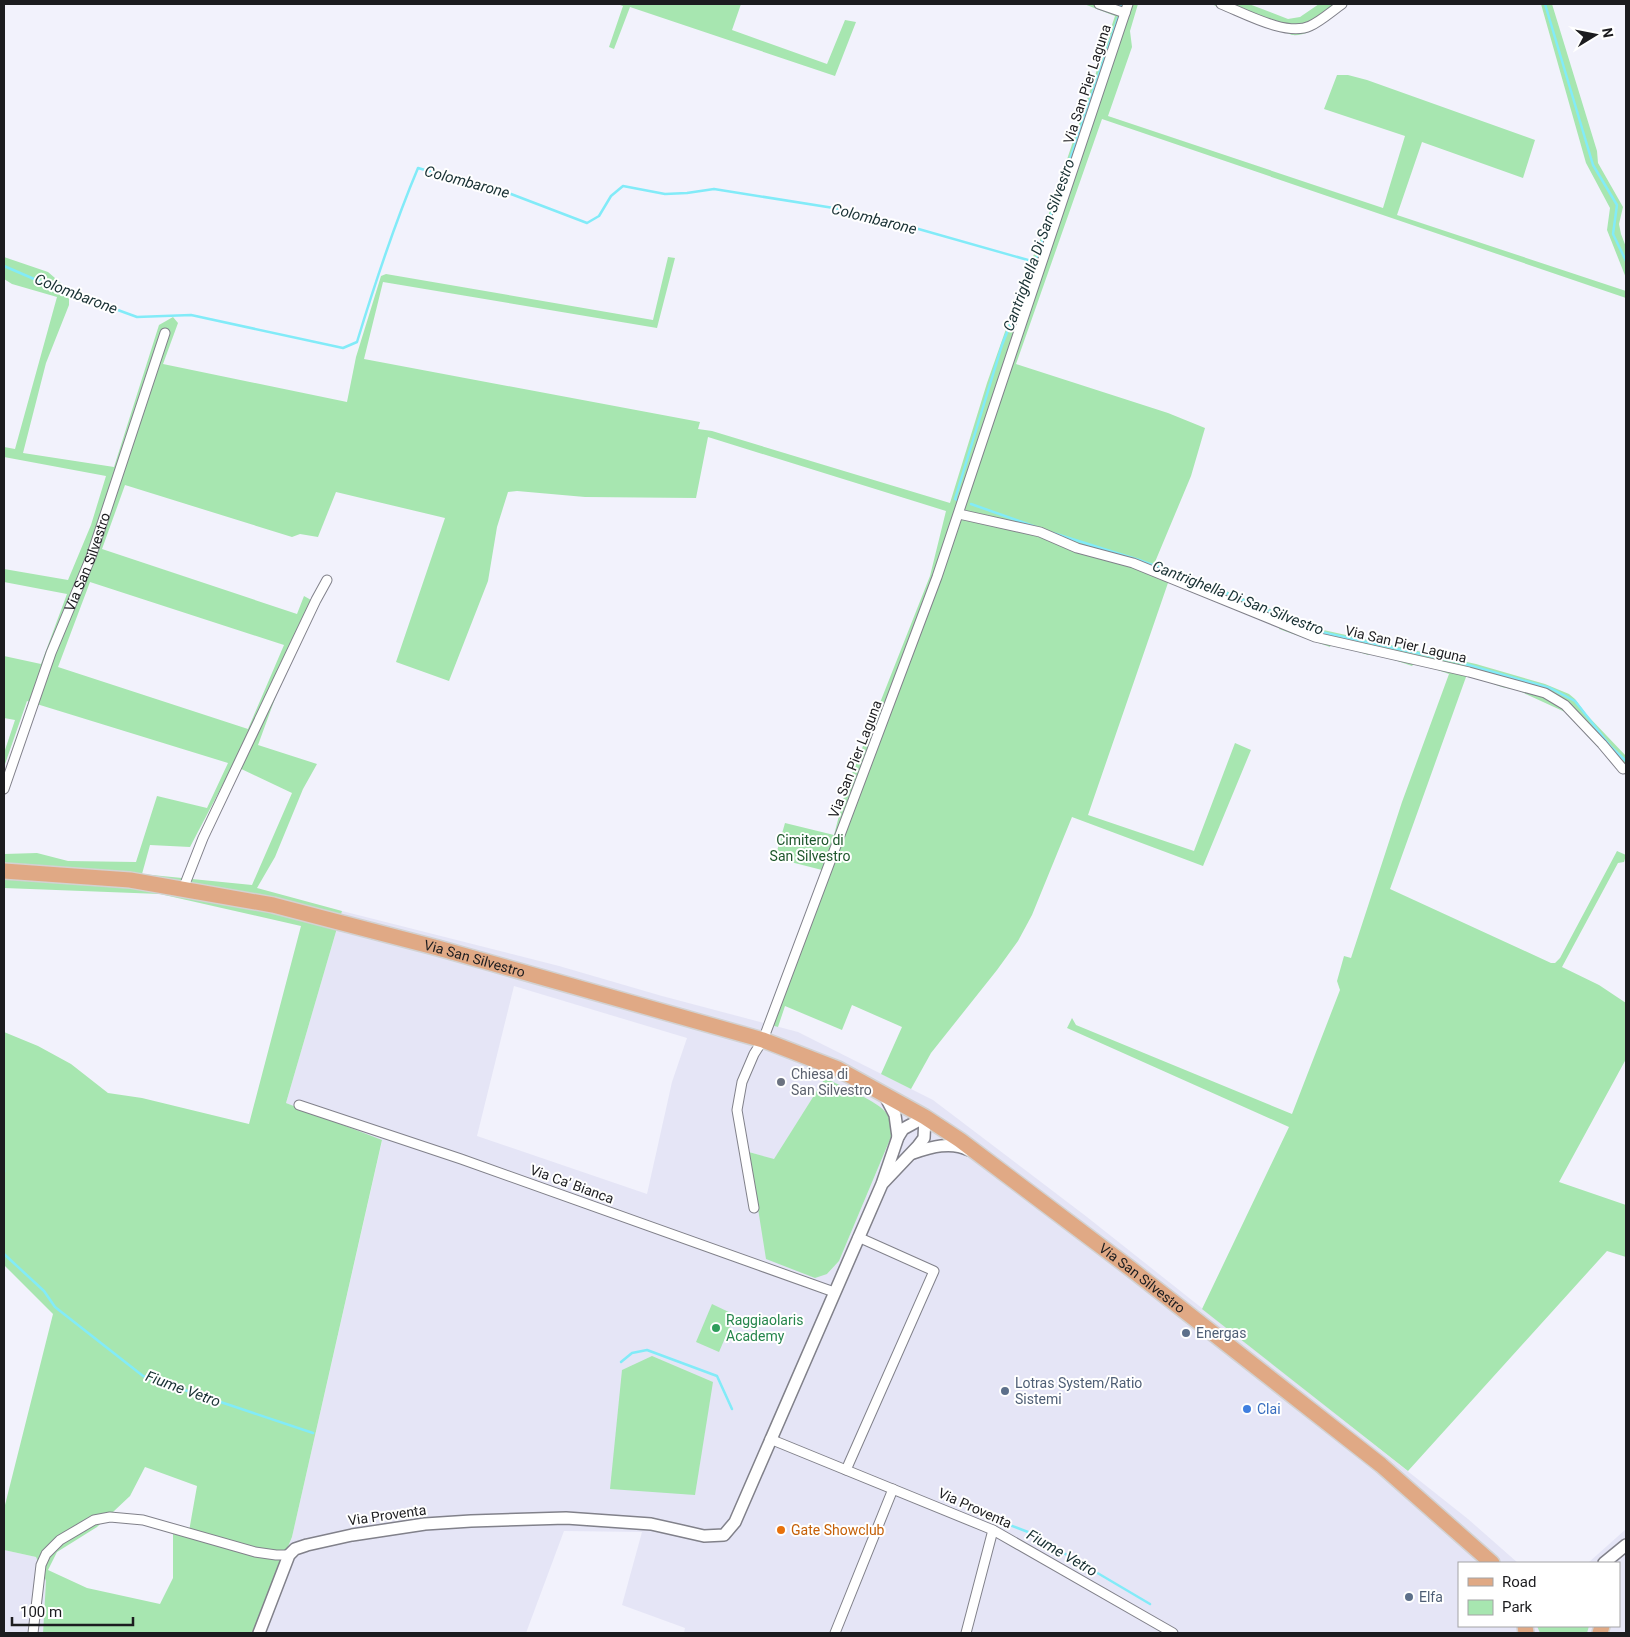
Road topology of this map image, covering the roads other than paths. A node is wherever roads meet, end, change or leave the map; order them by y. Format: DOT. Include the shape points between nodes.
graph roads {
  1 [pos="1099,4"];
  2 [pos="1128,4"];
  3 [pos="1222,4"];
  4 [pos="1342,4"];
  5 [pos="1125,13"];
  6 [pos="165,333"];
  7 [pos="959,514"];
  8 [pos="327,580"];
  9 [pos="1623,769"];
  10 [pos="4,789"];
  11 [pos="4,871"];
  12 [pos="183,889"];
  13 [pos="763,1040"];
  14 [pos="881,1091"];
  15 [pos="300,1105"];
  16 [pos="925,1117"];
  17 [pos="898,1137"];
  18 [pos="913,1153"];
  19 [pos="982,1157"];
  20 [pos="882,1184"];
  21 [pos="754,1208"];
  22 [pos="858,1237"];
  23 [pos="834,1292"];
  24 [pos="770,1439"];
  25 [pos="846,1470"];
  26 [pos="893,1489"];
  27 [pos="994,1530"];
  28 [pos="1626,1545"];
  29 [pos="289,1555"];
  30 [pos="1614,1559"];
  31 [pos="1491,1562"];
  32 [pos="33,1633"];
  33 [pos="259,1633"];
  34 [pos="835,1633"];
  35 [pos="966,1633"];
  36 [pos="1172,1633"];
  1 -- 5 [label="street"];
  2 -- 5 [label="street, Via San Pier Laguna"];
  3 -- 4 [label="street" via="1296,30 1310,26"];
  5 -- 7 [label="street, Via San Pier Laguna"];
  6 -- 10 [label="street, Via San Silvestro" via="91,557 51,653"];
  7 -- 9 [label="street, Via San Pier Laguna" via="1040,532 1077,548 1133,564 1315,637 1469,672 1545,694 1565,704"];
  7 -- 13 [label="street, Via San Pier Laguna"];
  8 -- 12 [label="street" via="203,838"];
  11 -- 12 [label="main road, Via San Silvestro" via="130,880"];
  12 -- 13 [label="main road, Via San Silvestro" via="273,905"];
  13 -- 14 [label="main road, Via San Silvestro" via="838,1069"];
  13 -- 21 [label="street" via="742,1082 737,1110"];
  14 -- 16 [label="main road, Via San Silvestro"];
  14 -- 17 [label="street, Via Proventa" via="895,1115"];
  15 -- 23 [label="street, Via Ca' Bianca"];
  16 -- 17 [label="street" via="903,1129"];
  16 -- 18 [label="street, Via Proventa" via="924,1138"];
  16 -- 19 [label="main road, Via San Silvestro"];
  17 -- 20 [label="street, Via Proventa"];
  18 -- 19 [label="street, Via Proventa" via="932,1146 949,1145 965,1148"];
  18 -- 20 [label="street, Via Proventa"];
  19 -- 31 [label="main road, Via San Silvestro" via="1381,1465"];
  20 -- 22 [label="street, Via Proventa"];
  22 -- 23 [label="street, Via Proventa"];
  22 -- 25 [label="street" via="934,1271"];
  23 -- 24 [label="street, Via Proventa"];
  24 -- 25 [label="street, Via Proventa"];
  24 -- 29 [label="street, Via Proventa" via="735,1522 724,1535 704,1536 651,1524 566,1518 471,1521 352,1535 307,1545"];
  25 -- 26 [label="street, Via Proventa"];
  26 -- 27 [label="street, Via Proventa"];
  26 -- 34 [label="street"];
  27 -- 35 [label="street"];
  27 -- 36 [label="street, Via Proventa"];
  28 -- 30 [label="street"];
  29 -- 32 [label="street" via="255,1552 143,1520 110,1517 94,1520 60,1540 41,1565"];
  29 -- 33 [label="street"];
}
